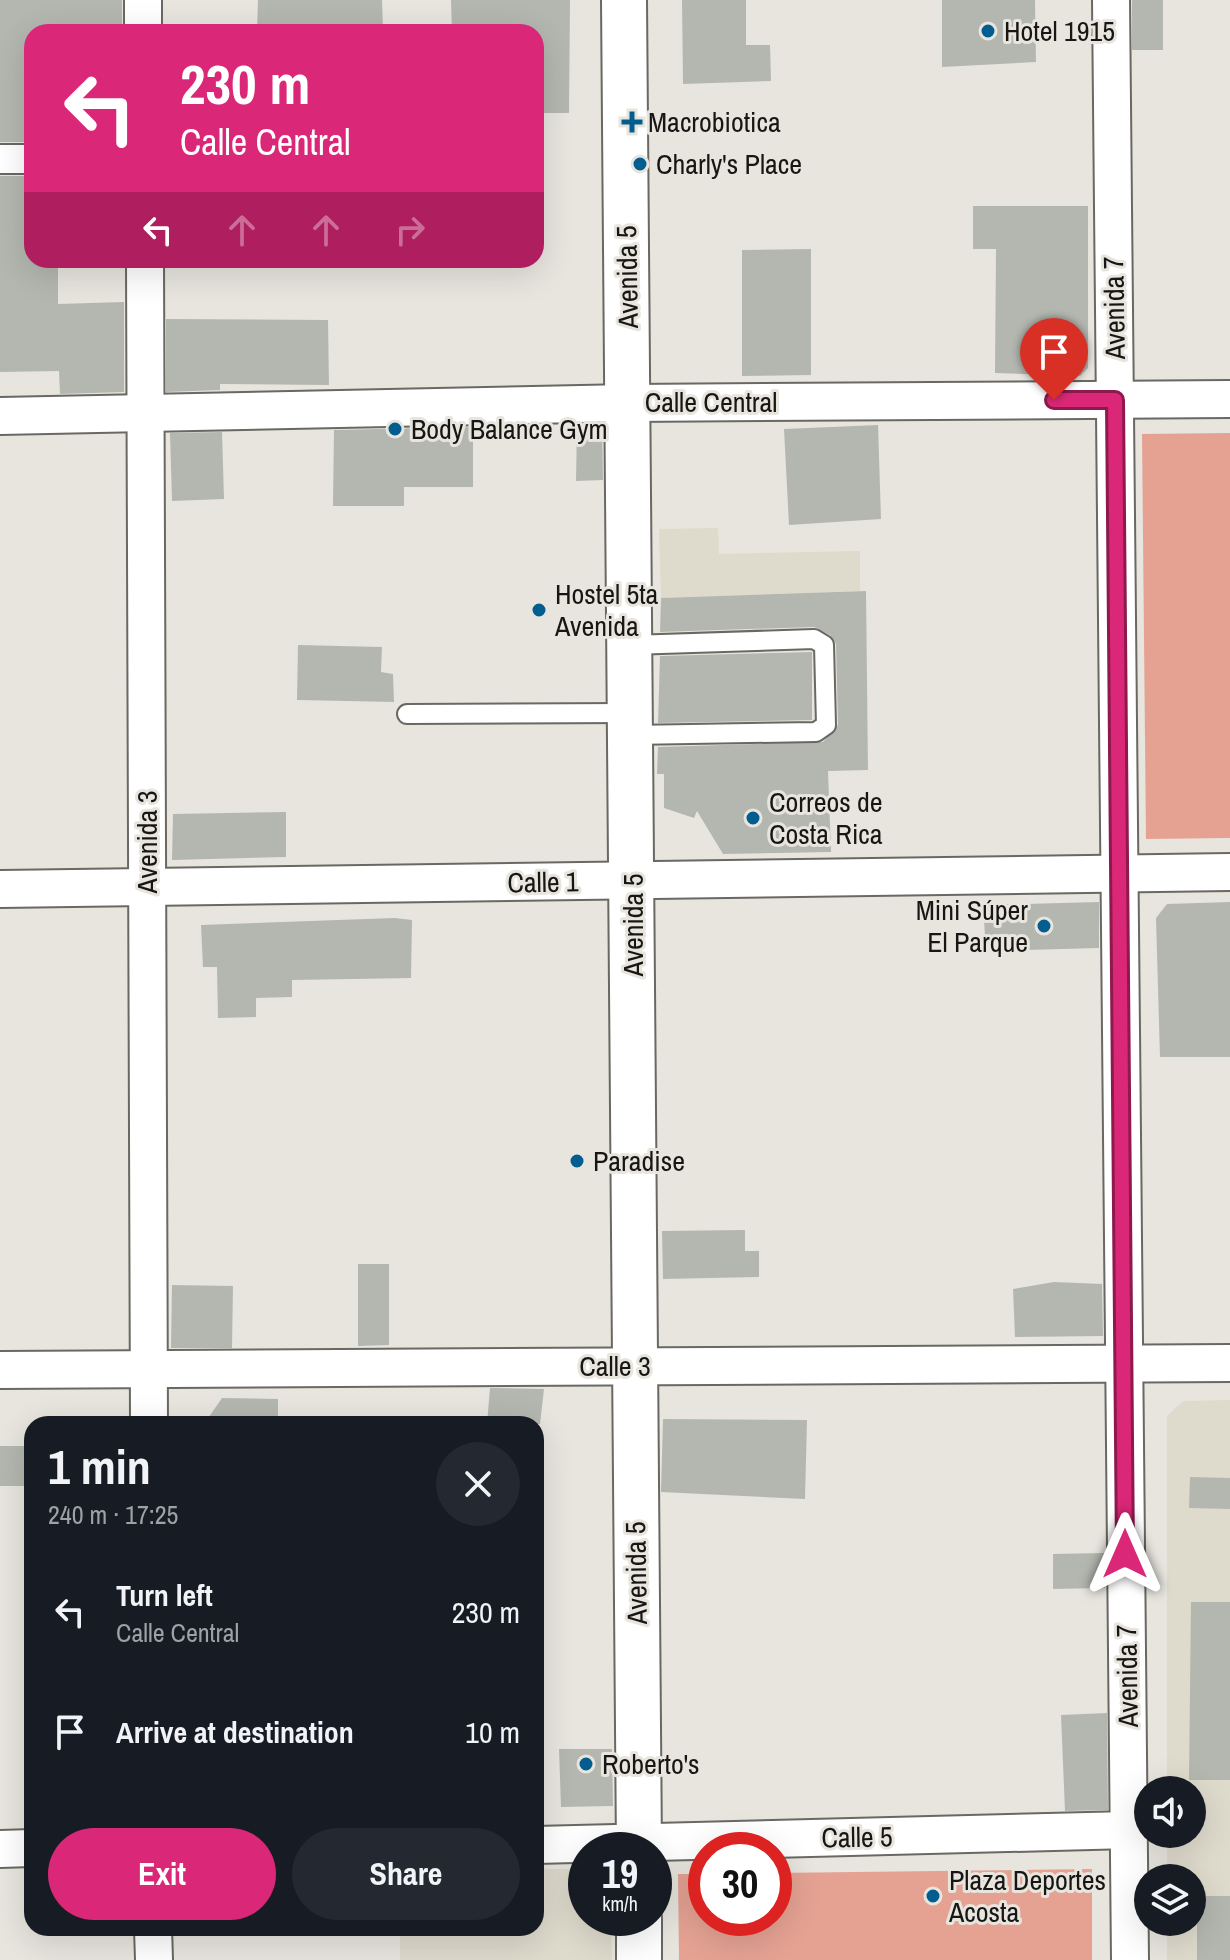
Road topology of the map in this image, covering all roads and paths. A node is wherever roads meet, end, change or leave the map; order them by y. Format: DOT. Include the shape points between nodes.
graph roads {
  1 [pos="143,0"];
  2 [pos="624,0"];
  3 [pos="1111,0"];
  4 [pos="143,24"];
  5 [pos="0,159"];
  6 [pos="24,159"];
  7 [pos="145,268"];
  8 [pos="1230,399"];
  9 [pos="1115,400"];
  10 [pos="629,403"];
  11 [pos="148,414"];
  12 [pos="0,416"];
  13 [pos="647,644"];
  14 [pos="407,714"];
  15 [pos="641,728"];
  16 [pos="1230,872"];
  17 [pos="1120,873"];
  18 [pos="633,880"];
  19 [pos="147,888"];
  20 [pos="0,889"];
  21 [pos="1124,1363"];
  22 [pos="1230,1363"];
  23 [pos="634,1365"];
  24 [pos="148,1369"];
  25 [pos="0,1370"];
  26 [pos="149,1416"];
  27 [pos="1130,1830"];
  28 [pos="639,1832"];
  29 [pos="544,1845"];
  30 [pos="568,1845"];
  31 [pos="672,1845"];
  32 [pos="24,1848"];
  33 [pos="0,1849"];
  34 [pos="153,1936"];
  35 [pos="639,1936"];
  36 [pos="154,1960"];
  37 [pos="639,1960"];
  38 [pos="1130,1960"];
  1 -- 4 [label="street"];
  2 -- 10 [label="street, Avenida 5"];
  3 -- 9 [label="street, Avenida 7"];
  5 -- 6 [label="street"];
  7 -- 11 [label="street, Avenida 3"];
  8 -- 9 [label="street, Calle Central"];
  9 -- 10 [label="street, Calle Central"];
  9 -- 17 [label="street, Avenida 7"];
  10 -- 11 [label="street, Calle Central"];
  10 -- 13 [label="street, Avenida 5"];
  11 -- 12 [label="street, Calle Central"];
  11 -- 19 [label="street, Avenida 3"];
  13 -- 15 [label="street, Avenida 5"];
  13 -- 15 [label="lane" via="821,641 827,718 816,732"];
  14 -- 15 [label="lane"];
  15 -- 18 [label="street, Avenida 5"];
  16 -- 17 [label="street, Calle 1"];
  17 -- 18 [label="street, Calle 1"];
  17 -- 21 [label="street, Avenida 7"];
  18 -- 19 [label="street, Calle 1"];
  18 -- 23 [label="street, Avenida 5"];
  19 -- 20 [label="street, Calle 1"];
  19 -- 24 [label="street, Avenida 3"];
  21 -- 22 [label="street, Calle 3"];
  21 -- 23 [label="street, Calle 3"];
  21 -- 27 [label="street, Avenida 7"];
  23 -- 24 [label="street, Calle 3"];
  23 -- 28 [label="street, Avenida 5"];
  24 -- 25 [label="street, Calle 3"];
  24 -- 26 [label="street, Avenida 3"];
  27 -- 31 [label="street, Calle 5"];
  27 -- 38 [label="street, Avenida 7"];
  29 -- 30 [label="street, Calle 5"];
  32 -- 33 [label="street"];
  34 -- 36 [label="street"];
  35 -- 37 [label="street"];
}
